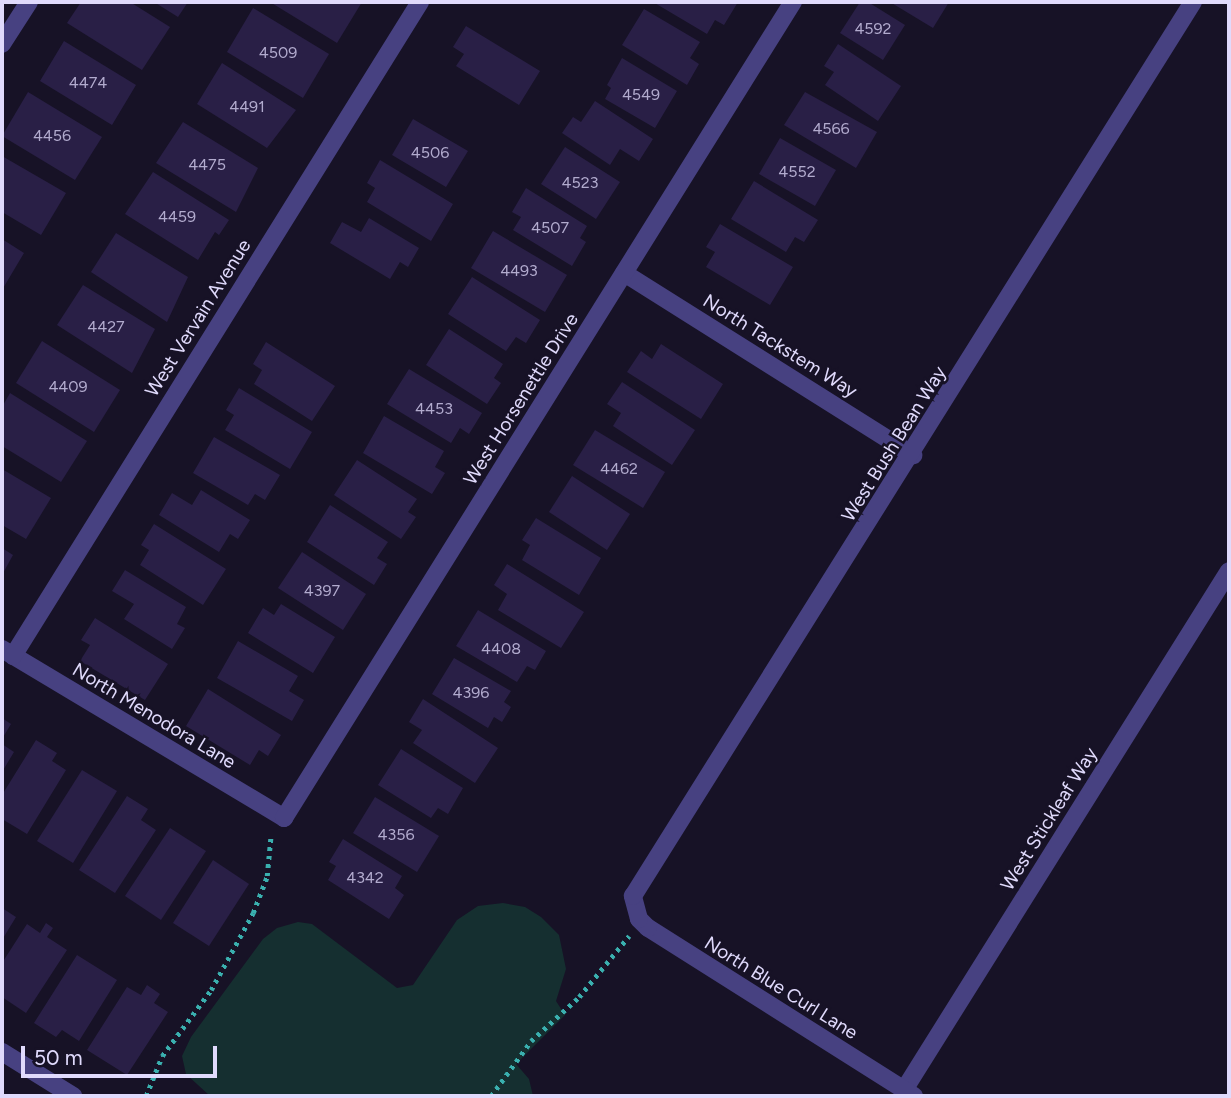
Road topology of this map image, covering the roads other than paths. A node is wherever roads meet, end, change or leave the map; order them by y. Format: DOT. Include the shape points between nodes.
graph roads {
  1 [pos="29,2"];
  2 [pos="420,2"];
  3 [pos="793,2"];
  4 [pos="1193,2"];
  5 [pos="2,44"];
  6 [pos="624,273"];
  7 [pos="913,455"];
  8 [pos="1229,571"];
  9 [pos="7,652"];
  10 [pos="279,815"];
  11 [pos="638,914"];
  12 [pos="2,1052"];
  13 [pos="909,1093"];
  14 [pos="73,1096"];
  1 -- 5 [label="street"];
  2 -- 9 [label="street, West Vervain Avenue"];
  3 -- 6 [label="street, West Horsenettle Drive"];
  4 -- 7 [label="street, West Bush Bean Way"];
  6 -- 7 [label="street, North Tackstem Way"];
  6 -- 10 [label="street, West Horsenettle Drive"];
  7 -- 11 [label="street, West Bush Bean Way" via="639,881"];
  8 -- 13 [label="street, West Stickleaf Way"];
  9 -- 10 [label="street, North Menodora Lane"];
  11 -- 13 [label="street, North Blue Curl Lane"];
  12 -- 14 [label="street"];
}
